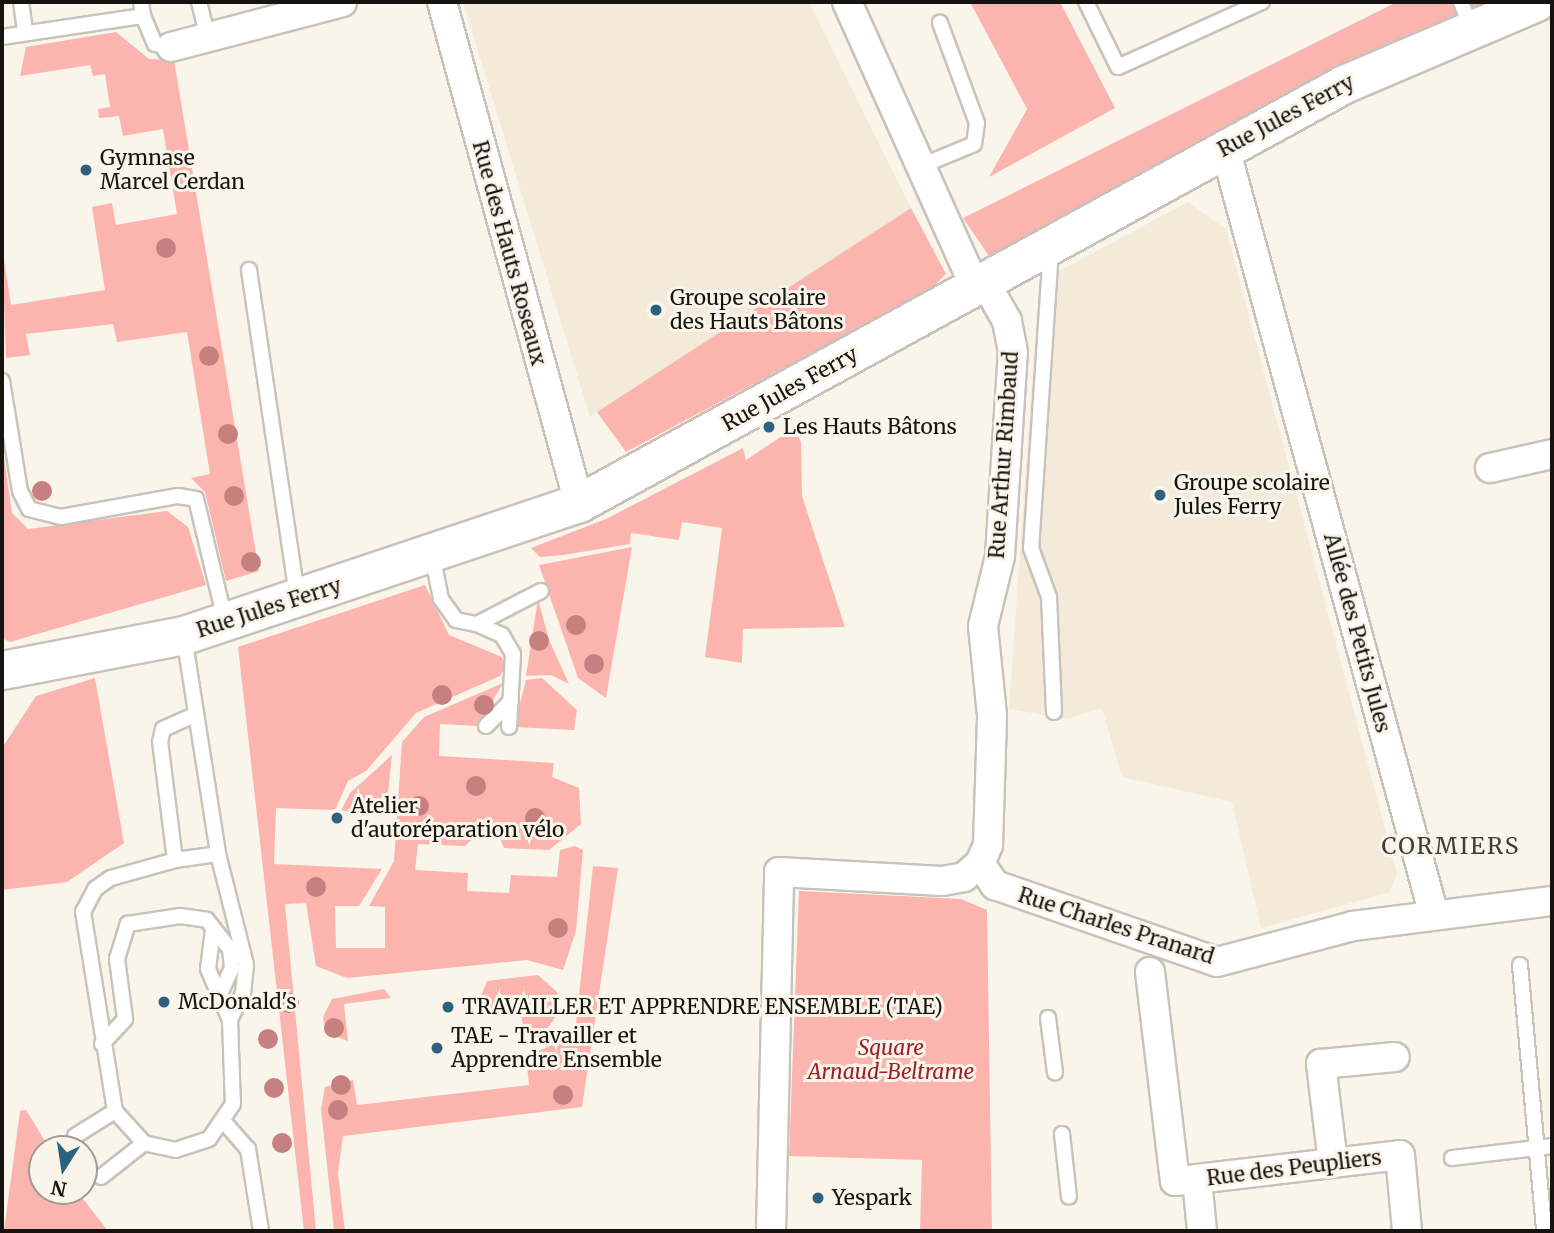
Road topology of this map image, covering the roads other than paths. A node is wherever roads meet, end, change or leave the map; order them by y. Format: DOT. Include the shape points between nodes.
graph roads {
  1 [pos="21,2"];
  2 [pos="199,2"];
  3 [pos="342,2"];
  4 [pos="442,2"];
  5 [pos="847,2"];
  6 [pos="1086,2"];
  7 [pos="1262,2"];
  8 [pos="1536,2"];
  9 [pos="142,9"];
  10 [pos="1466,15"];
  11 [pos="940,23"];
  12 [pos="25,32"];
  13 [pos="2,37"];
  14 [pos="208,39"];
  15 [pos="171,47"];
  16 [pos="1224,148"];
  17 [pos="921,166"];
  18 [pos="1051,245"];
  19 [pos="249,270"];
  20 [pos="980,284"];
  21 [pos="2,381"];
  22 [pos="1552,454"];
  23 [pos="1490,468"];
  24 [pos="579,503"];
  25 [pos="432,554"];
  26 [pos="541,591"];
  27 [pos="298,598"];
  28 [pos="226,621"];
  29 [pos="477,624"];
  30 [pos="184,635"];
  31 [pos="2,670"];
  32 [pos="511,701"];
  33 [pos="1054,712"];
  34 [pos="194,715"];
  35 [pos="486,726"];
  36 [pos="509,727"];
  37 [pos="218,854"];
  38 [pos="175,860"];
  39 [pos="981,863"];
  40 [pos="1552,901"];
  41 [pos="1434,915"];
  42 [pos="213,929"];
  43 [pos="1520,965"];
  44 [pos="1150,972"];
  45 [pos="220,994"];
  46 [pos="1048,1018"];
  47 [pos="230,1020"];
  48 [pos="102,1044"];
  49 [pos="1395,1057"];
  50 [pos="1055,1073"];
  51 [pos="115,1111"];
  52 [pos="225,1123"];
  53 [pos="1062,1134"];
  54 [pos="77,1135"];
  55 [pos="144,1143"];
  56 [pos="1545,1147"];
  57 [pos="1452,1158"];
  58 [pos="1333,1163"];
  59 [pos="101,1177"];
  60 [pos="1197,1179"];
  61 [pos="1069,1197"];
  62 [pos="261,1231"];
  63 [pos="771,1231"];
  64 [pos="1202,1231"];
  65 [pos="1407,1231"];
  66 [pos="1544,1231"];
  1 -- 12 [label="lane"];
  2 -- 14 [label="lane"];
  3 -- 14 [label="street"];
  4 -- 24 [label="street, Rue des Hauts Roseaux"];
  5 -- 17 [label="street, Rue Arthur Rimbaud"];
  6 -- 7 [label="lane" via="1118,67"];
  8 -- 10 [label="street, Rue Jules Ferry"];
  9 -- 12 [label="lane"];
  9 -- 15 [label="lane" via="155,44"];
  10 -- 16 [label="street, Rue Jules Ferry"];
  11 -- 17 [label="lane" via="975,133 974,144"];
  12 -- 13 [label="lane"];
  14 -- 15 [label="street"];
  16 -- 18 [label="street, Rue Jules Ferry"];
  16 -- 41 [label="street, Allée des Petits Jules"];
  17 -- 20 [label="street, Rue Arthur Rimbaud"];
  18 -- 20 [label="street, Rue Jules Ferry"];
  18 -- 33 [label="lane" via="1031,548 1049,597"];
  19 -- 27 [label="lane"];
  20 -- 24 [label="street, Rue Jules Ferry"];
  20 -- 39 [label="street, Rue Arthur Rimbaud" via="1007,321 1013,352 1000,556 983,626 992,715 990,816"];
  21 -- 28 [label="lane" via="20,491 29,509 61,517 178,496 196,499"];
  22 -- 23 [label="street"];
  24 -- 25 [label="street, Rue Jules Ferry"];
  25 -- 27 [label="street, Rue Jules Ferry"];
  25 -- 29 [label="lane" via="441,599 456,620"];
  26 -- 29 [label="lane"];
  27 -- 28 [label="street, Rue Jules Ferry"];
  28 -- 30 [label="street, Rue Jules Ferry"];
  29 -- 32 [label="lane" via="502,635 513,654"];
  30 -- 31 [label="street, Rue Jules Ferry"];
  30 -- 34 [label="lane"];
  32 -- 35 [label="lane"];
  32 -- 36 [label="lane"];
  34 -- 37 [label="lane"];
  34 -- 38 [label="lane" via="163,729 160,742"];
  37 -- 38 [label="lane"];
  37 -- 47 [label="lane" via="246,965 243,993"];
  38 -- 48 [label="lane" via="111,878 95,889 83,912 91,1002"];
  39 -- 41 [label="street, Rue Charles Pranard" via="995,885 1217,962 1353,926"];
  39 -- 63 [label="street" via="964,877 942,881 779,872"];
  40 -- 41 [label="street, Rue Charles Pranard"];
  42 -- 45 [label="lane" via="208,968"];
  42 -- 45 [label="lane" via="230,949 232,968"];
  42 -- 48 [label="lane" via="190,915 128,925 121,931 125,1019"];
  43 -- 56 [label="lane"];
  44 -- 60 [label="street" via="1175,1181"];
  45 -- 47 [label="lane"];
  46 -- 50 [label="lane"];
  47 -- 52 [label="lane" via="236,1083"];
  48 -- 51 [label="lane"];
  49 -- 58 [label="street" via="1321,1064"];
  51 -- 54 [label="lane"];
  51 -- 55 [label="lane"];
  52 -- 55 [label="lane" via="209,1139 176,1150"];
  52 -- 62 [label="lane" via="248,1149"];
  53 -- 61 [label="lane"];
  55 -- 59 [label="lane"];
  56 -- 57 [label="lane"];
  56 -- 66 [label="lane"];
  58 -- 60 [label="street, Rue des Peupliers"];
  58 -- 65 [label="street, Rue des Peupliers" via="1400,1155"];
  60 -- 64 [label="street, Rue des Peupliers"];
}
